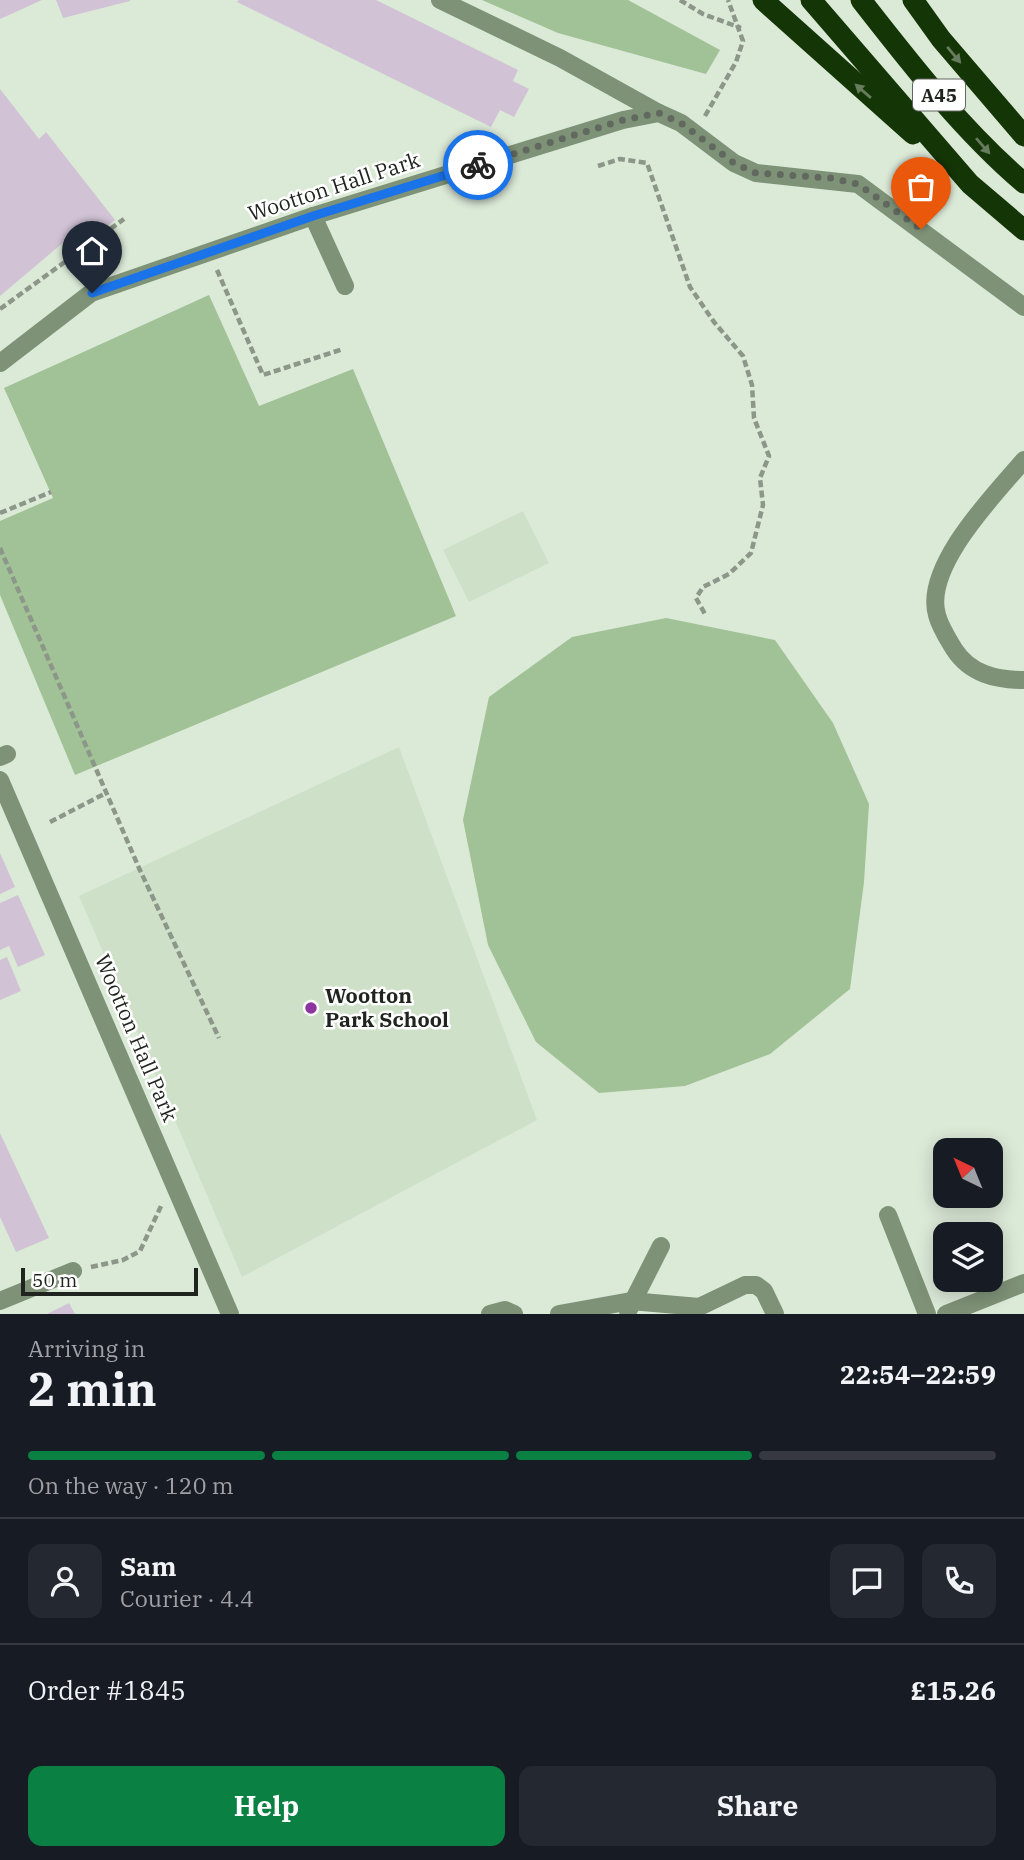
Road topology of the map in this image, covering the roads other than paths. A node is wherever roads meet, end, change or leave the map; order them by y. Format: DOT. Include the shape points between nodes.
graph roads {
  1 [pos="440,0"];
  2 [pos="763,0"];
  3 [pos="811,0"];
  4 [pos="861,0"];
  5 [pos="914,0"];
  6 [pos="659,113"];
  7 [pos="1024,136"];
  8 [pos="1024,183"];
  9 [pos="970,184"];
  10 [pos="313,216"];
  11 [pos="1024,230"];
  12 [pos="345,286"];
  13 [pos="1024,307"];
  14 [pos="0,363"];
  15 [pos="1024,460"];
  16 [pos="1024,680"];
  17 [pos="0,780"];
  18 [pos="888,1215"];
  19 [pos="661,1246"];
  20 [pos="73,1271"];
  21 [pos="1024,1283"];
  22 [pos="0,1301"];
  23 [pos="629,1308"];
  24 [pos="230,1314"];
  25 [pos="490,1314"];
  26 [pos="514,1314"];
  27 [pos="559,1314"];
  28 [pos="775,1314"];
  29 [pos="927,1314"];
  30 [pos="946,1314"];
  1 -- 6 [label="street"];
  9 -- 2 [label="highway, one-way"];
  3 -- 9 [label="highway, A45"];
  4 -- 8 [label="highway, A45, one-way" via="975,136"];
  5 -- 7 [label="highway, one-way" via="941,39"];
  6 -- 10 [label="street, Wootton Hall Park" via="623,120"];
  6 -- 13 [label="street" via="756,173 858,184"];
  9 -- 11 [label="highway, A45"];
  10 -- 12 [label="street"];
  10 -- 14 [label="street, Wootton Hall Park" via="92,293"];
  15 -- 16 [label="street" via="946,562 936,588 936,614 954,650 972,670"];
  17 -- 24 [label="street, Wootton Hall Park"];
  18 -- 29 [label="street"];
  19 -- 23 [label="street"];
  20 -- 22 [label="street"];
  21 -- 30 [label="street"];
  23 -- 27 [label="street"];
  23 -- 28 [label="street" via="699,1307 756,1284"];
  25 -- 26 [label="street" via="505,1310"];
}
